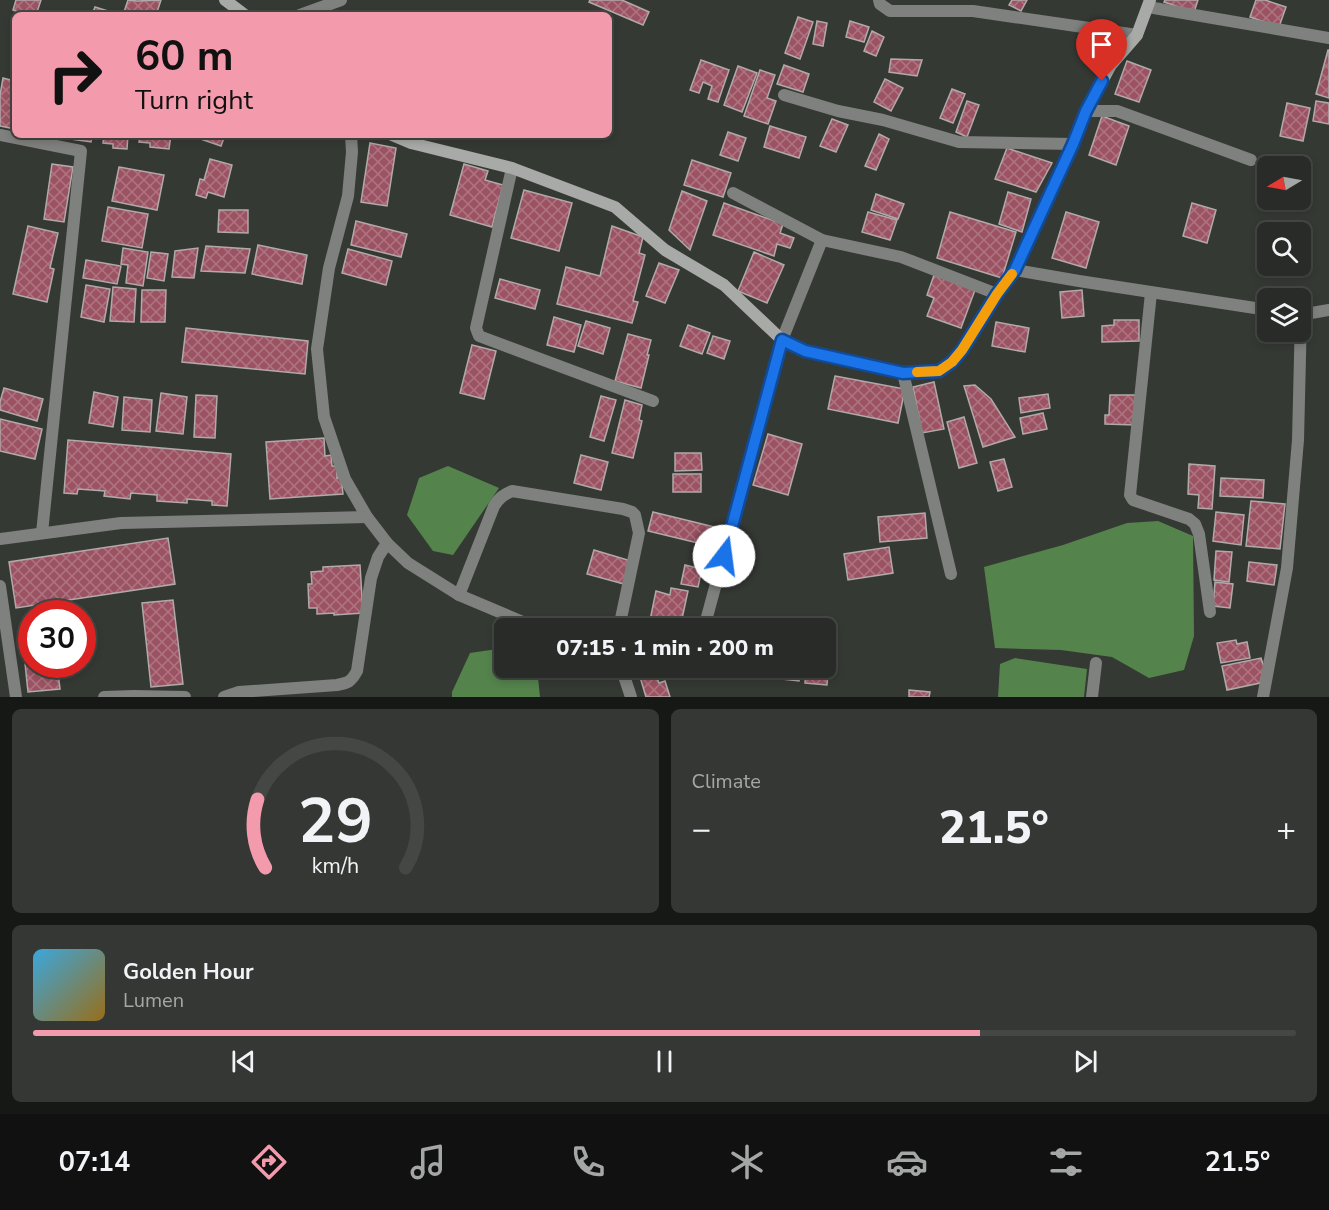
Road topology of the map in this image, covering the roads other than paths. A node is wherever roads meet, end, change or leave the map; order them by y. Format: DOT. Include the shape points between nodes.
graph roads {
  1 [pos="225,0"];
  2 [pos="341,0"];
  3 [pos="879,0"];
  4 [pos="1149,4"];
  5 [pos="241,12"];
  6 [pos="308,12"];
  7 [pos="1137,35"];
  8 [pos="1329,38"];
  9 [pos="784,95"];
  10 [pos="1086,111"];
  11 [pos="15,138"];
  12 [pos="351,138"];
  13 [pos="399,138"];
  14 [pos="1073,144"];
  15 [pos="1251,160"];
  16 [pos="512,168"];
  17 [pos="733,193"];
  18 [pos="822,240"];
  19 [pos="1015,270"];
  20 [pos="1151,292"];
  21 [pos="997,294"];
  22 [pos="1257,308"];
  23 [pos="1329,310"];
  24 [pos="1311,313"];
  25 [pos="782,340"];
  26 [pos="1300,342"];
  27 [pos="903,373"];
  28 [pos="653,401"];
  29 [pos="368,517"];
  30 [pos="42,533"];
  31 [pos="0,539"];
  32 [pos="387,543"];
  33 [pos="951,574"];
  34 [pos="0,586"];
  35 [pos="459,595"];
  36 [pos="1209,612"];
  37 [pos="513,618"];
  38 [pos="621,618"];
  39 [pos="707,618"];
  40 [pos="1096,663"];
  41 [pos="622,678"];
  42 [pos="16,697"];
  43 [pos="104,697"];
  44 [pos="185,697"];
  45 [pos="224,697"];
  46 [pos="631,697"];
  47 [pos="1092,697"];
  48 [pos="1263,697"];
  1 -- 5 [label="street"];
  2 -- 6 [label="street"];
  3 -- 7 [label="street" via="890,11 973,11"];
  4 -- 7 [label="street"];
  4 -- 8 [label="street"];
  7 -- 10 [label="street" via="1111,65"];
  9 -- 14 [label="street" via="959,142"];
  10 -- 14 [label="street"];
  10 -- 15 [label="street" via="1117,111"];
  11 -- 30 [label="street" via="81,151"];
  12 -- 29 [label="street" via="348,196 329,268 316,349 324,417 345,479"];
  13 -- 16 [label="street"];
  14 -- 19 [label="street"];
  16 -- 25 [label="street" via="615,207 665,250 724,285"];
  16 -- 28 [label="street" via="477,334"];
  17 -- 18 [label="street"];
  18 -- 21 [label="street" via="901,257"];
  18 -- 25 [label="street"];
  19 -- 20 [label="street"];
  19 -- 21 [label="street"];
  20 -- 22 [label="street"];
  20 -- 36 [label="street" via="1130,493 1133,500 1196,524"];
  21 -- 27 [label="street" via="952,362 939,371"];
  23 -- 24 [label="street"];
  25 -- 27 [label="street" via="805,351"];
  25 -- 39 [label="street"];
  26 -- 48 [label="street" via="1298,440 1287,568"];
  27 -- 33 [label="street"];
  29 -- 30 [label="street" via="122,523"];
  29 -- 32 [label="street"];
  30 -- 31 [label="street"];
  32 -- 35 [label="street" via="408,563"];
  32 -- 45 [label="street" via="371,578 357,671 348,683 239,692"];
  34 -- 42 [label="street"];
  35 -- 37 [label="street"];
  35 -- 38 [label="street" via="494,506 512,491 623,509 635,515 639,533"];
  40 -- 47 [label="street"];
  41 -- 46 [label="street"];
  43 -- 44 [label="street"];
}
